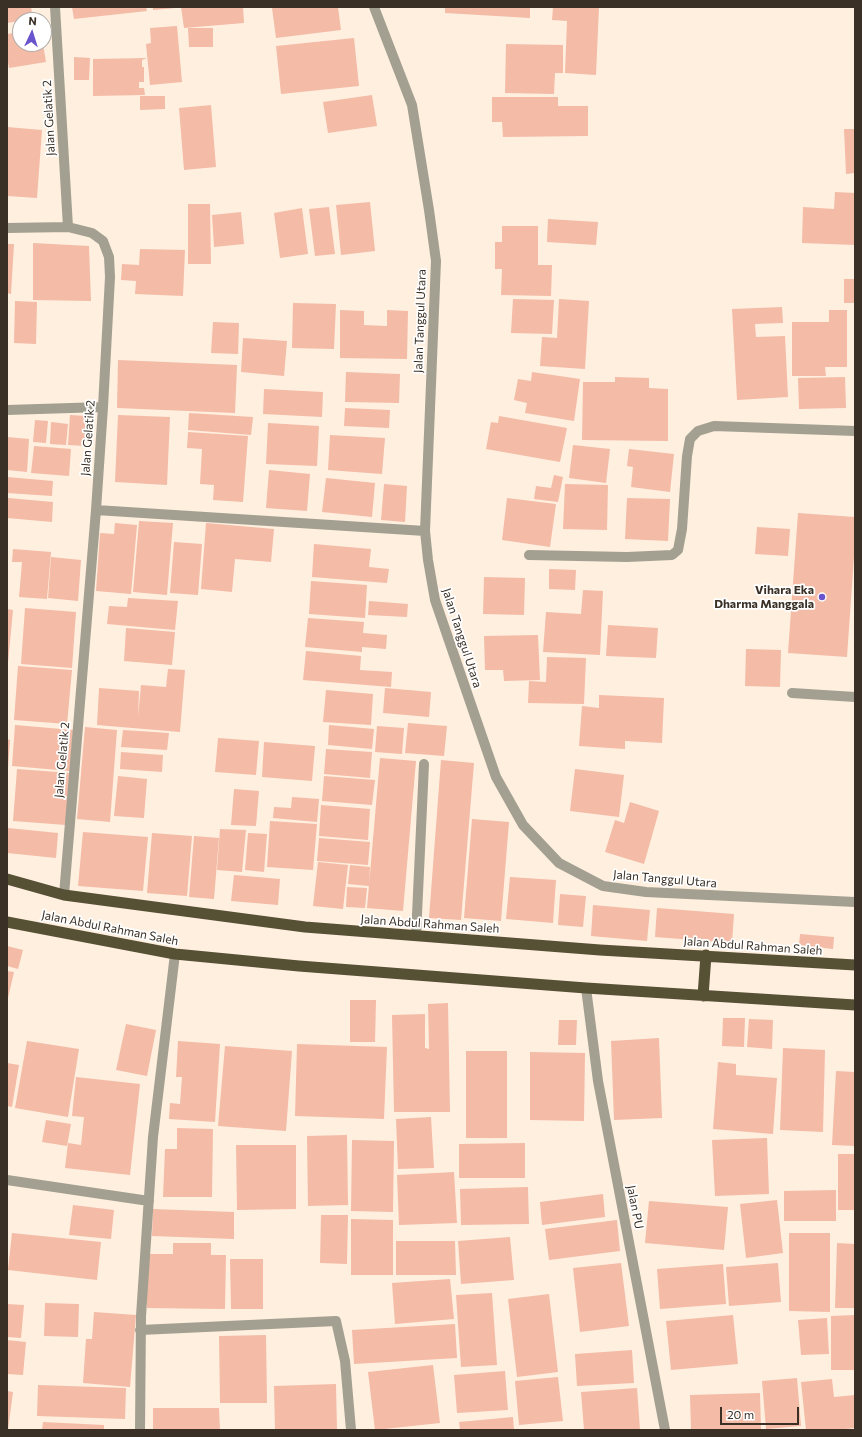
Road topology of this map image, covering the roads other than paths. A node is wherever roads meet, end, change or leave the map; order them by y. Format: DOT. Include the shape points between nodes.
graph roads {
  1 [pos="55,7"];
  2 [pos="374,7"];
  3 [pos="68,227"];
  4 [pos="7,228"];
  5 [pos="103,407"];
  6 [pos="7,410"];
  7 [pos="855,431"];
  8 [pos="96,510"];
  9 [pos="425,531"];
  10 [pos="529,555"];
  11 [pos="792,693"];
  12 [pos="855,696"];
  13 [pos="424,764"];
  14 [pos="7,879"];
  15 [pos="64,895"];
  16 [pos="855,902"];
  17 [pos="7,922"];
  18 [pos="416,936"];
  19 [pos="176,954"];
  20 [pos="706,956"];
  21 [pos="855,965"];
  22 [pos="586,988"];
  23 [pos="703,996"];
  24 [pos="855,1005"];
  25 [pos="7,1180"];
  26 [pos="148,1201"];
  27 [pos="140,1330"];
  28 [pos="140,1430"];
  29 [pos="351,1430"];
  30 [pos="665,1430"];
  1 -- 3 [label="street, Jalan Gelatik 2"];
  2 -- 9 [label="street, Jalan Tanggul Utara" via="412,105 436,261"];
  3 -- 4 [label="street"];
  3 -- 5 [label="street, Jalan Gelatik 2" via="92,234 103,241 109,257"];
  5 -- 6 [label="street"];
  5 -- 8 [label="street, Jalan Gelatik 2"];
  7 -- 10 [label="street" via="714,426 698,431 690,439 682,528 678,550 672,555"];
  8 -- 9 [label="street"];
  8 -- 15 [label="street, Jalan Gelatik 2"];
  9 -- 16 [label="street, Jalan Tanggul Utara" via="435,600 496,777 522,825 559,863 603,886 646,892"];
  11 -- 12 [label="street"];
  13 -- 18 [label="street"];
  14 -- 15 [label="highway, Jalan Abdul Rahman Saleh"];
  15 -- 18 [label="highway, Jalan Abdul Rahman Saleh" via="305,927"];
  17 -- 19 [label="highway, Jalan Abdul Rahman Saleh"];
  18 -- 20 [label="highway, Jalan Abdul Rahman Saleh"];
  19 -- 22 [label="highway, Jalan Abdul Rahman Saleh"];
  19 -- 26 [label="street" via="153,1137"];
  20 -- 21 [label="highway, Jalan Abdul Rahman Saleh"];
  20 -- 23 [label="highway"];
  22 -- 23 [label="highway, Jalan Abdul Rahman Saleh"];
  22 -- 30 [label="street, Jalan PU" via="598,1081"];
  23 -- 24 [label="highway, Jalan Abdul Rahman Saleh"];
  25 -- 26 [label="street"];
  26 -- 27 [label="street"];
  27 -- 28 [label="street"];
  27 -- 29 [label="street" via="336,1321 346,1361"];
}
